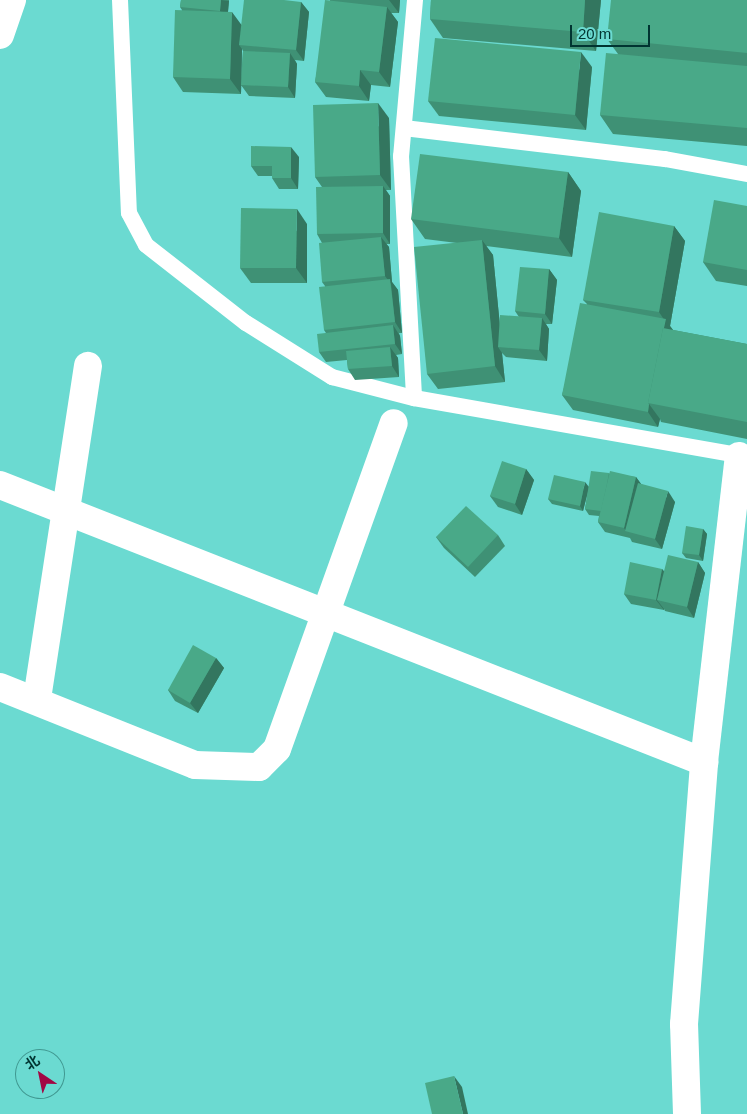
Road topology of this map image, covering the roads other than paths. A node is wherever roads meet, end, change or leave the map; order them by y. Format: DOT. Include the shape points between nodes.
graph roads {
  1 [pos="12,0"];
  2 [pos="120,0"];
  3 [pos="415,0"];
  4 [pos="0,35"];
  5 [pos="404,128"];
  6 [pos="747,174"];
  7 [pos="88,366"];
  8 [pos="414,398"];
  9 [pos="394,423"];
  10 [pos="743,457"];
  11 [pos="0,485"];
  12 [pos="67,514"];
  13 [pos="325,614"];
  14 [pos="0,687"];
  15 [pos="37,699"];
  16 [pos="704,762"];
  17 [pos="687,1114"];
  1 -- 4 [label="street"];
  2 -- 8 [label="lane" via="129,213 146,245 246,323 332,377"];
  3 -- 5 [label="lane"];
  5 -- 6 [label="lane" via="665,159"];
  5 -- 8 [label="lane" via="401,156"];
  7 -- 12 [label="street"];
  8 -- 10 [label="lane"];
  9 -- 13 [label="street"];
  10 -- 16 [label="street"];
  11 -- 12 [label="street"];
  12 -- 13 [label="street"];
  12 -- 15 [label="street"];
  13 -- 15 [label="street" via="277,749 259,767 195,765"];
  13 -- 16 [label="street"];
  14 -- 15 [label="street"];
  16 -- 17 [label="street" via="684,1024"];
}
